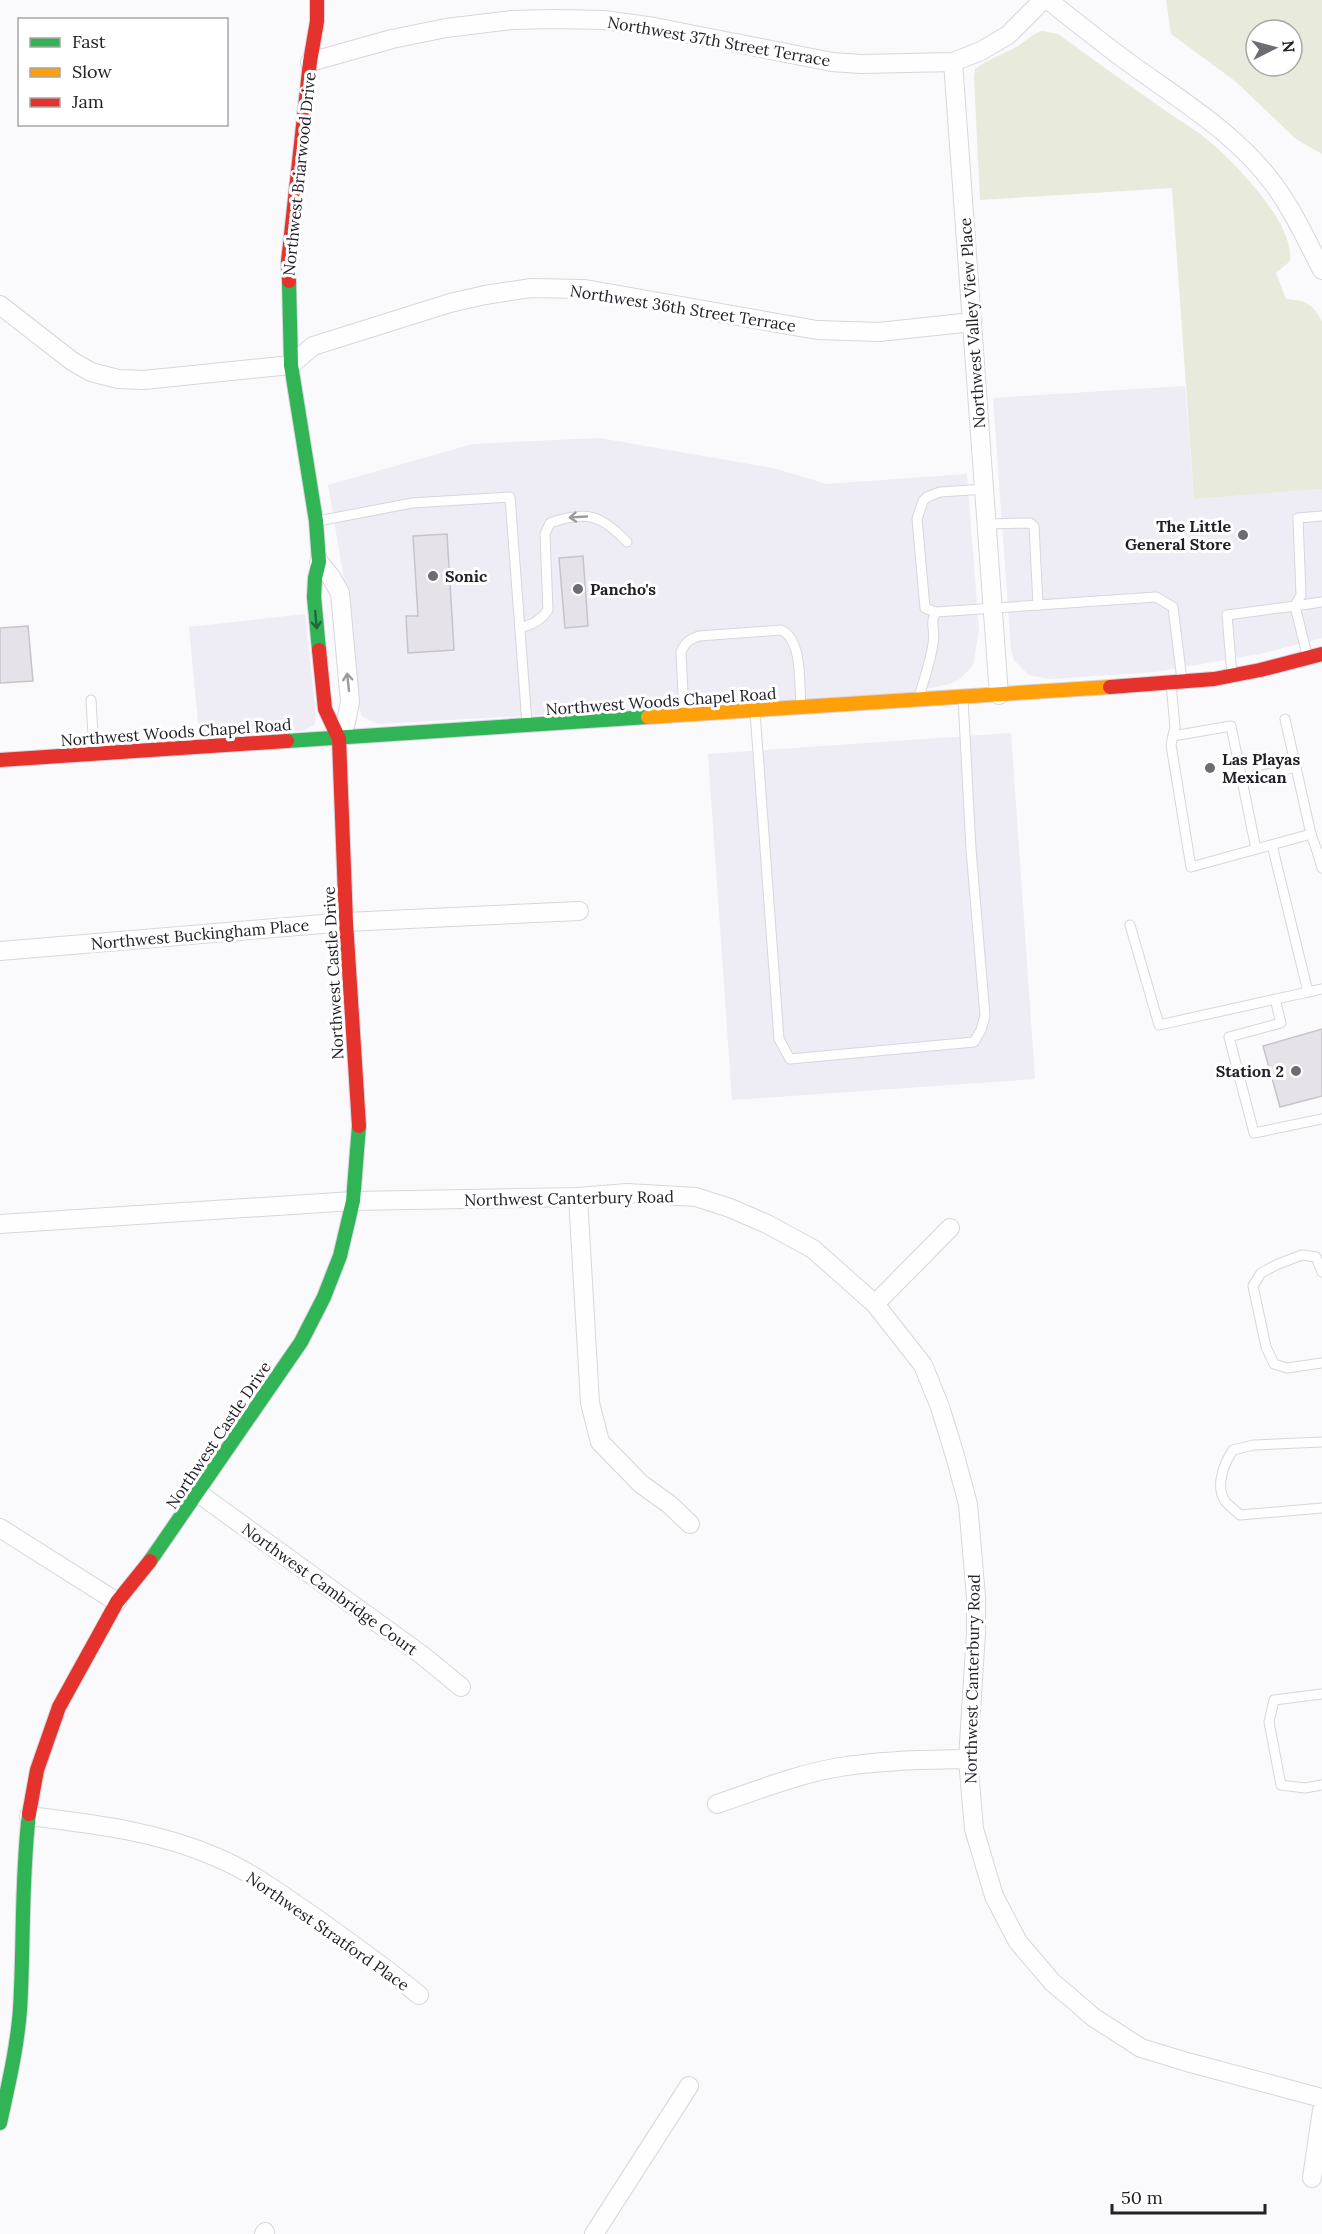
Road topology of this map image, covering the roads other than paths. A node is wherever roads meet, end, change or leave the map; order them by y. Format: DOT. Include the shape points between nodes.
graph roads {
  1 [pos="317,0"];
  2 [pos="1043,0"];
  3 [pos="1048,0"];
  4 [pos="310,62"];
  5 [pos="953,62"];
  6 [pos="1322,270"];
  7 [pos="0,305"];
  8 [pos="972,322"];
  9 [pos="291,365"];
  10 [pos="985,489"];
  11 [pos="1322,516"];
  12 [pos="316,521"];
  13 [pos="987,524"];
  14 [pos="627,542"];
  15 [pos="319,562"];
  16 [pos="1322,602"];
  17 [pos="1038,605"];
  18 [pos="1295,606"];
  19 [pos="993,608"];
  20 [pos="936,612"];
  21 [pos="520,628"];
  22 [pos="1322,654"];
  23 [pos="1308,659"];
  24 [pos="1232,677"];
  25 [pos="1176,683"];
  26 [pos="999,695"];
  27 [pos="963,698"];
  28 [pos="92,700"];
  29 [pos="917,701"];
  30 [pos="801,708"];
  31 [pos="755,711"];
  32 [pos="684,716"];
  33 [pos="1285,719"];
  34 [pos="527,726"];
  35 [pos="1173,736"];
  36 [pos="339,739"];
  37 [pos="94,754"];
  38 [pos="0,760"];
  39 [pos="1296,767"];
  40 [pos="1242,780"];
  41 [pos="1311,834"];
  42 [pos="1272,845"];
  43 [pos="1256,849"];
  44 [pos="1320,853"];
  45 [pos="1322,868"];
  46 [pos="579,911"];
  47 [pos="346,922"];
  48 [pos="1130,925"];
  49 [pos="0,951"];
  50 [pos="1322,988"];
  51 [pos="1308,992"];
  52 [pos="1275,999"];
  53 [pos="1322,1119"];
  54 [pos="578,1197"];
  55 [pos="353,1201"];
  56 [pos="0,1224"];
  57 [pos="950,1228"];
  58 [pos="1322,1272"];
  59 [pos="875,1304"];
  60 [pos="1322,1363"];
  61 [pos="1322,1442"];
  62 [pos="198,1493"];
  63 [pos="1322,1508"];
  64 [pos="690,1524"];
  65 [pos="0,1528"];
  66 [pos="117,1602"];
  67 [pos="461,1687"];
  68 [pos="1322,1694"];
  69 [pos="968,1759"];
  70 [pos="1322,1785"];
  71 [pos="717,1804"];
  72 [pos="29,1816"];
  73 [pos="419,1995"];
  74 [pos="689,2086"];
  75 [pos="1322,2098"];
  76 [pos="1322,2110"];
  77 [pos="0,2122"];
  78 [pos="1312,2178"];
  79 [pos="594,2234"];
  1 -- 4 [label="street, Northwest Briarwood Drive"];
  2 -- 5 [label="street" via="1008,35"];
  3 -- 6 [label="street" via="1213,123 1246,154 1274,185"];
  4 -- 5 [label="street, Northwest 37th Street Terrace" via="446,28 554,19 654,27 832,62"];
  4 -- 9 [label="street, Northwest Briarwood Drive" via="288,262"];
  5 -- 8 [label="street, Northwest Valley View Place"];
  7 -- 9 [label="street" via="72,361 91,372 118,379 144,380"];
  8 -- 9 [label="street, Northwest 36th Street Terrace" via="879,332 817,330 585,289 531,288 450,303 313,346"];
  8 -- 10 [label="street, Northwest Valley View Place"];
  9 -- 12 [label="street, Northwest Briarwood Drive"];
  10 -- 13 [label="street, Northwest Valley View Place"];
  10 -- 20 [label="lane" via="935,493 920,508 917,519 925,604 928,610"];
  11 -- 18 [label="lane" via="1298,518 1301,595"];
  12 -- 15 [label="street, Northwest Briarwood Drive"];
  12 -- 21 [label="lane" via="412,503 510,498"];
  13 -- 17 [label="lane" via="1034,526"];
  13 -- 19 [label="street, Northwest Valley View Place"];
  14 -- 21 [label="lane, one-way" via="610,525 596,518 550,523 545,534 549,610 533,625"];
  15 -- 36 [label="street, Northwest Briarwood Drive, one-way" via="314,597 325,709"];
  36 -- 15 [label="street, one-way" via="350,702 340,593"];
  16 -- 18 [label="lane"];
  17 -- 19 [label="lane"];
  17 -- 25 [label="lane" via="1156,597 1173,607"];
  18 -- 23 [label="lane"];
  18 -- 24 [label="lane" via="1227,615"];
  19 -- 20 [label="lane"];
  19 -- 26 [label="street, Northwest Valley View Place"];
  20 -- 29 [label="lane" via="931,622 933,644"];
  21 -- 34 [label="lane"];
  22 -- 23 [label="street, Northwest Woods Chapel Road"];
  23 -- 24 [label="street, Northwest Woods Chapel Road"];
  24 -- 25 [label="street, Northwest Woods Chapel Road"];
  25 -- 26 [label="street, Northwest Woods Chapel Road"];
  25 -- 35 [label="lane"];
  26 -- 27 [label="street, Northwest Woods Chapel Road"];
  27 -- 29 [label="street, Northwest Woods Chapel Road"];
  27 -- 31 [label="lane" via="985,1016 981,1030 974,1042 790,1059 778,1040"];
  28 -- 37 [label="lane"];
  29 -- 30 [label="street, Northwest Woods Chapel Road"];
  30 -- 31 [label="street, Northwest Woods Chapel Road"];
  30 -- 32 [label="lane" via="796,647 788,633 781,630 699,636 684,645"];
  31 -- 32 [label="street, Northwest Woods Chapel Road"];
  32 -- 34 [label="street, Northwest Woods Chapel Road"];
  33 -- 39 [label="lane"];
  34 -- 36 [label="street, Northwest Woods Chapel Road"];
  35 -- 40 [label="lane" via="1231,726"];
  35 -- 43 [label="lane" via="1171,745 1191,867"];
  36 -- 37 [label="street, Northwest Woods Chapel Road"];
  36 -- 47 [label="street, Northwest Castle Drive"];
  37 -- 38 [label="street, Northwest Woods Chapel Road"];
  39 -- 40 [label="lane"];
  39 -- 41 [label="lane"];
  40 -- 43 [label="lane"];
  41 -- 42 [label="lane"];
  41 -- 44 [label="lane"];
  42 -- 43 [label="lane"];
  42 -- 51 [label="lane"];
  44 -- 45 [label="lane"];
  46 -- 47 [label="street, Northwest Buckingham Place"];
  47 -- 49 [label="street, Northwest Buckingham Place"];
  47 -- 55 [label="street, Northwest Castle Drive" via="359,1127"];
  48 -- 52 [label="lane" via="1159,1025"];
  50 -- 51 [label="lane"];
  51 -- 52 [label="lane"];
  52 -- 53 [label="lane" via="1281,1023 1229,1037 1254,1133"];
  54 -- 55 [label="street, Northwest Canterbury Road"];
  54 -- 59 [label="street, Northwest Canterbury Road" via="627,1193 696,1197 730,1208 813,1249"];
  54 -- 64 [label="street" via="590,1403 600,1442 641,1484"];
  55 -- 56 [label="street, Northwest Canterbury Road"];
  55 -- 62 [label="street, Northwest Castle Drive" via="340,1256 301,1342"];
  57 -- 59 [label="street"];
  58 -- 60 [label="lane" via="1316,1257 1302,1255 1261,1273 1253,1286 1266,1347 1274,1364 1287,1368"];
  59 -- 69 [label="street, Northwest Canterbury Road" via="923,1365 969,1504 976,1632"];
  61 -- 63 [label="lane" via="1254,1445 1233,1450 1221,1479 1224,1499 1240,1515"];
  62 -- 66 [label="street, Northwest Castle Drive"];
  62 -- 67 [label="street, Northwest Cambridge Court"];
  65 -- 66 [label="street"];
  66 -- 72 [label="street, Northwest Castle Drive" via="59,1707 37,1770"];
  68 -- 70 [label="lane" via="1274,1700 1269,1722 1281,1785"];
  69 -- 71 [label="street" via="838,1767"];
  69 -- 75 [label="street, Northwest Canterbury Road" via="974,1829 994,1896 1018,1942 1053,1983 1093,2017 1141,2048"];
  72 -- 73 [label="street, Northwest Stratford Place" via="114,1826 216,1857 280,1893 385,1966"];
  72 -- 77 [label="street, Northwest Castle Drive" via="20,2010 15,2056"];
  74 -- 79 [label="street"];
  76 -- 78 [label="street"];
}
